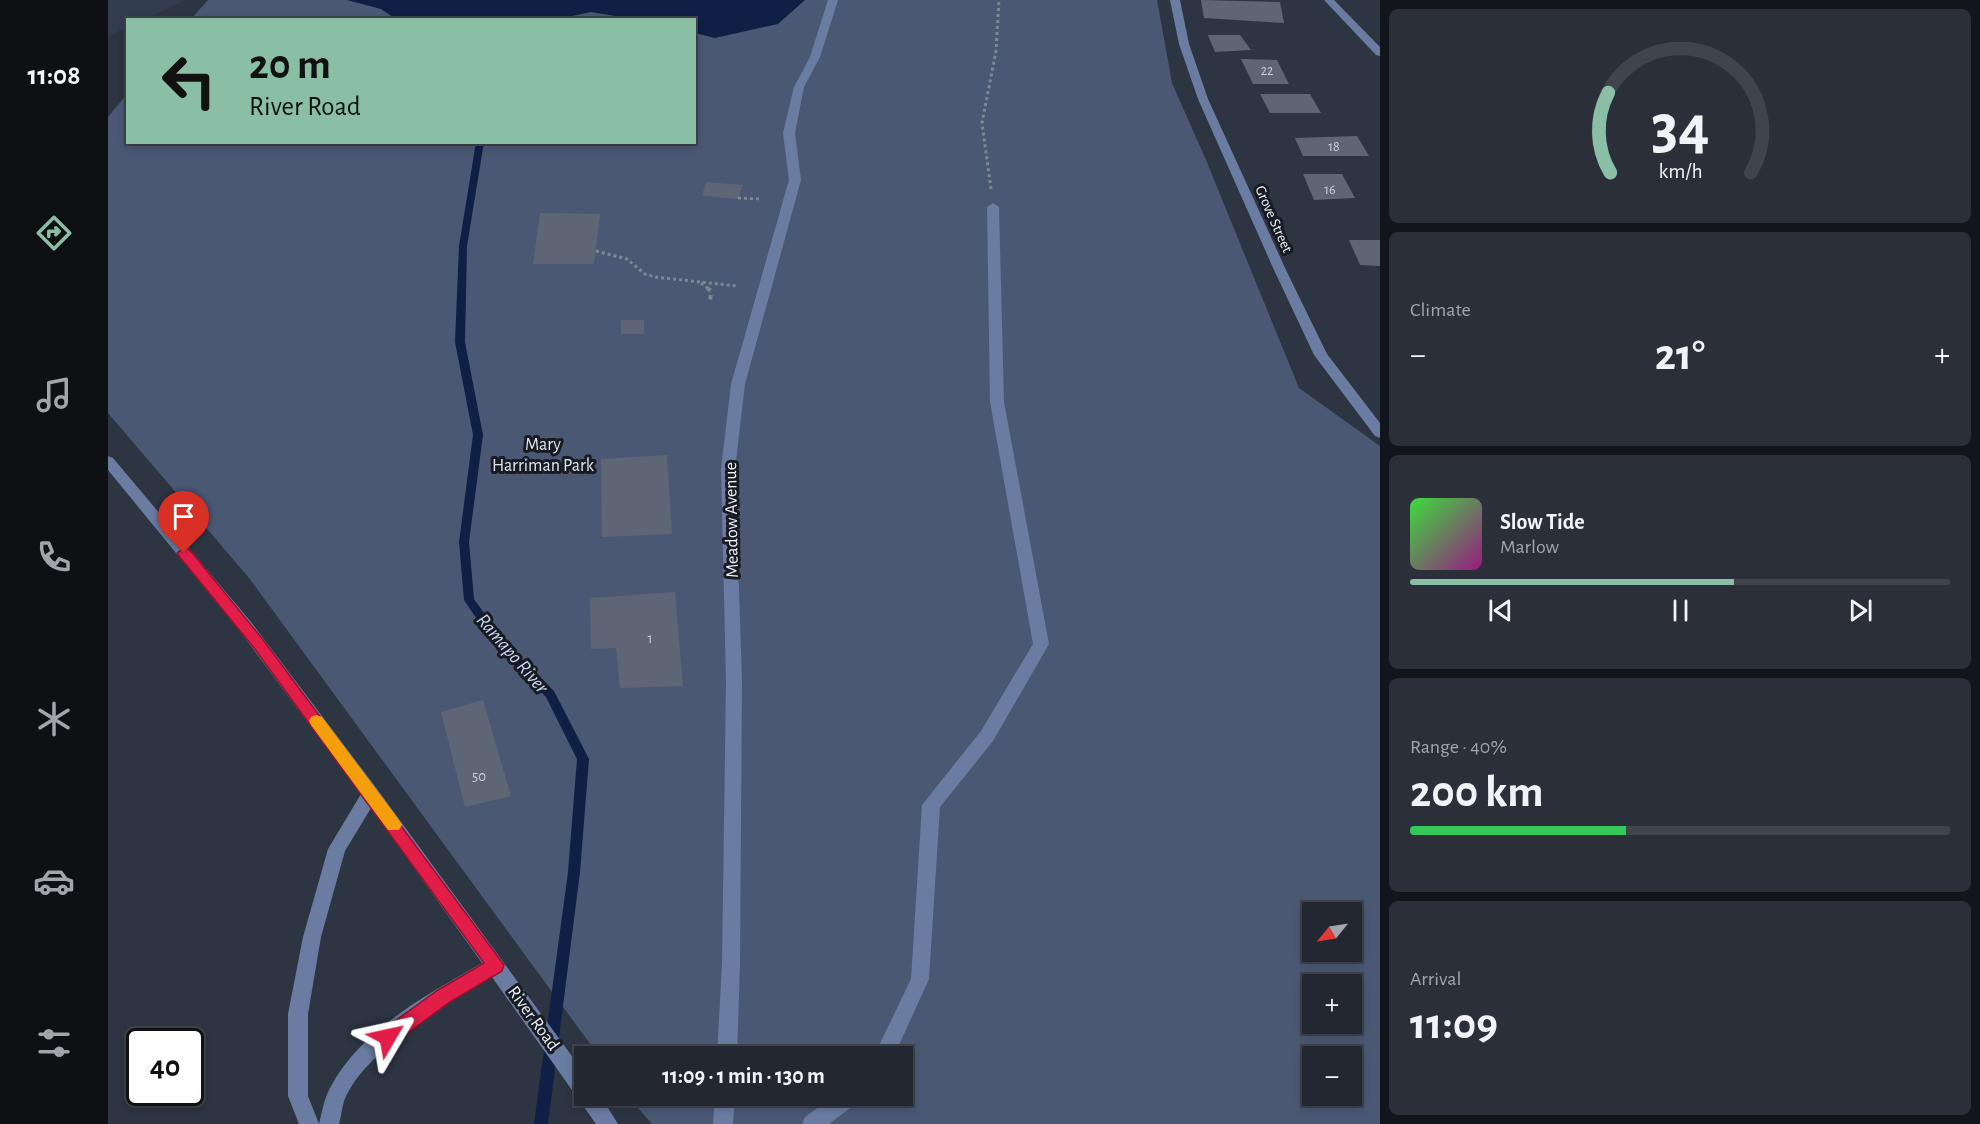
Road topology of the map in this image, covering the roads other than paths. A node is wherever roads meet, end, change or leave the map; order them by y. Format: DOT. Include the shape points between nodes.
graph roads {
  1 [pos="833,0"];
  2 [pos="1176,0"];
  3 [pos="1329,0"];
  4 [pos="1380,53"];
  5 [pos="993,207"];
  6 [pos="1380,433"];
  7 [pos="108,461"];
  8 [pos="371,794"];
  9 [pos="496,965"];
  10 [pos="727,1046"];
  11 [pos="889,1046"];
  12 [pos="574,1075"];
  13 [pos="596,1106"];
  14 [pos="724,1106"];
  15 [pos="836,1106"];
  16 [pos="309,1124"];
  17 [pos="329,1124"];
  18 [pos="608,1124"];
  19 [pos="723,1124"];
  20 [pos="812,1124"];
  1 -- 10 [label="street, Meadow Avenue" via="815,57 799,87 789,132 795,180 738,384 728,469 734,681"];
  2 -- 6 [label="street, Grove Street" via="1184,44 1203,99 1280,270 1322,356"];
  3 -- 4 [label="street"];
  5 -- 11 [label="street" via="997,402 1041,644 987,736 931,806 920,979"];
  7 -- 8 [label="street, River Road" via="245,626"];
  8 -- 9 [label="street, River Road"];
  8 -- 16 [label="street" via="337,849 312,937 298,1014 298,1096"];
  9 -- 12 [label="street, River Road"];
  9 -- 17 [label="street" via="444,996 369,1051 337,1094"];
  13 -- 18 [label="street"];
  14 -- 19 [label="street"];
  15 -- 20 [label="street"];
}
